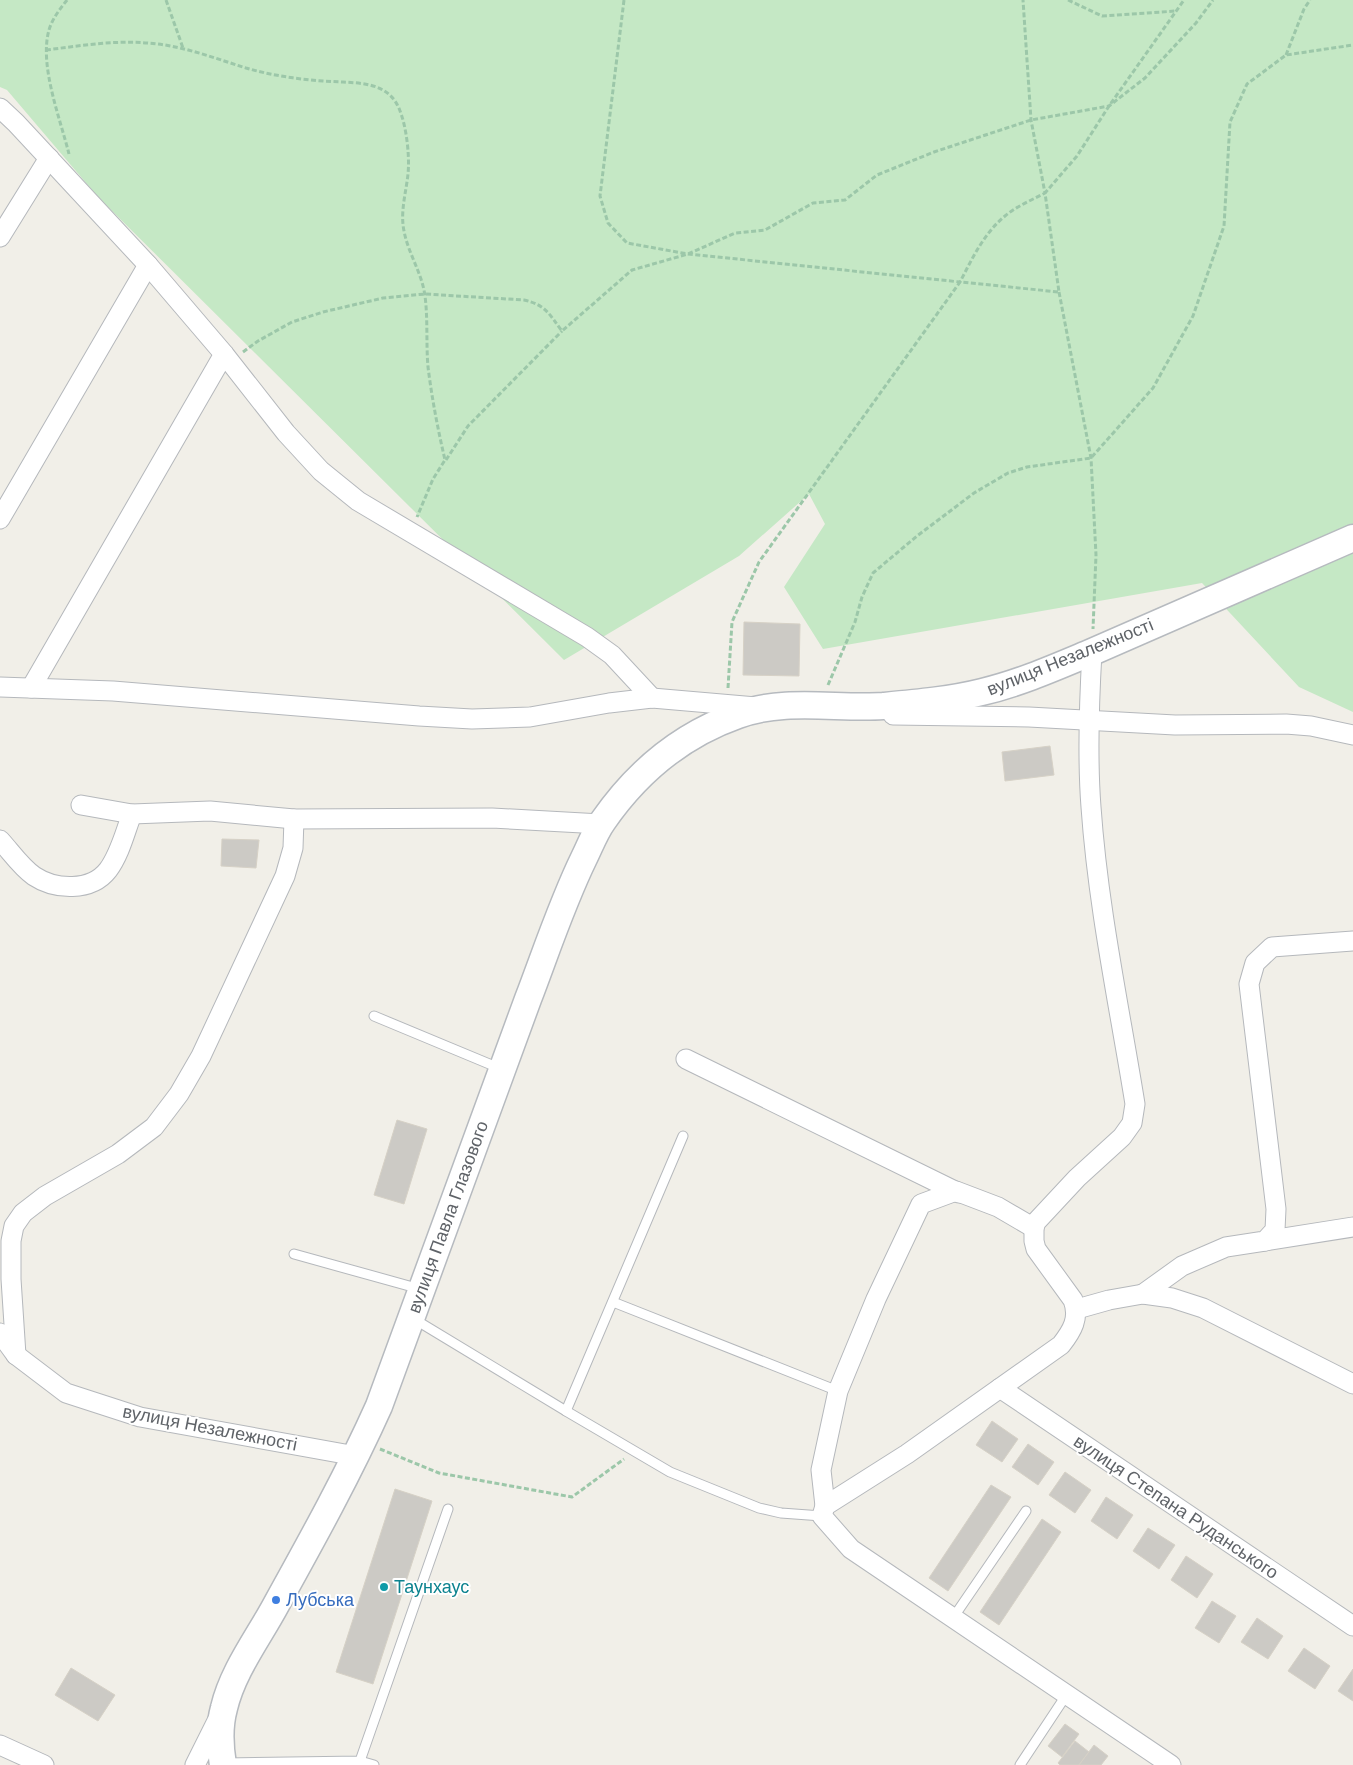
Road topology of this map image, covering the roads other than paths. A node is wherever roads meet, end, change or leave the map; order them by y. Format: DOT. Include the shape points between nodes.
graph roads {
  1 [pos="0,108"];
  2 [pos="49,158"];
  3 [pos="0,237"];
  4 [pos="148,265"];
  5 [pos="227,358"];
  6 [pos="0,519"];
  7 [pos="1353,538"];
  8 [pos="1092,652"];
  9 [pos="0,687"];
  10 [pos="31,688"];
  11 [pos="652,698"];
  12 [pos="745,708"];
  13 [pos="882,715"];
  14 [pos="1088,720"];
  15 [pos="1353,735"];
  16 [pos="81,805"];
  17 [pos="132,814"];
  18 [pos="294,819"];
  19 [pos="601,824"];
  20 [pos="0,840"];
  21 [pos="1353,941"];
  22 [pos="374,1016"];
  23 [pos="686,1059"];
  24 [pos="502,1069"];
  25 [pos="683,1136"];
  26 [pos="959,1192"];
  27 [pos="1353,1227"];
  28 [pos="1034,1228"];
  29 [pos="1265,1241"];
  30 [pos="294,1254"];
  31 [pos="422,1290"];
  32 [pos="1143,1294"];
  33 [pos="613,1302"];
  34 [pos="1077,1308"];
  35 [pos="412,1318"];
  36 [pos="0,1333"];
  37 [pos="16,1355"];
  38 [pos="1353,1384"];
  39 [pos="1000,1388"];
  40 [pos="838,1391"];
  41 [pos="566,1411"];
  42 [pos="360,1449"];
  43 [pos="448,1509"];
  44 [pos="823,1511"];
  45 [pos="1026,1511"];
  46 [pos="953,1618"];
  47 [pos="1353,1626"];
  48 [pos="1067,1694"];
  49 [pos="223,1709"];
  50 [pos="0,1745"];
  51 [pos="360,1761"];
  52 [pos="222,1764"];
  53 [pos="44,1765"];
  54 [pos="195,1765"];
  55 [pos="374,1765"];
  56 [pos="1020,1765"];
  57 [pos="1172,1765"];
  1 -- 2 [label="street"];
  2 -- 3 [label="street"];
  2 -- 4 [label="street"];
  4 -- 5 [label="street"];
  4 -- 6 [label="street"];
  5 -- 10 [label="street"];
  5 -- 11 [label="street" via="286,433 321,471 358,501 587,637 612,655"];
  7 -- 8 [label="main road, вулиця Незалежності"];
  8 -- 12 [label="main road, вулиця Незалежності" via="1022,680 978,693 882,706"];
  8 -- 14 [label="street"];
  9 -- 10 [label="street"];
  10 -- 11 [label="street" via="113,691 472,719 530,716"];
  11 -- 12 [label="street"];
  12 -- 19 [label="main road, вулиця Павла Глазового" via="665,753 645,770"];
  13 -- 14 [label="street"];
  14 -- 15 [label="street" via="1175,725 1286,724"];
  14 -- 28 [label="street" via="1091,808 1104,923 1135,1104 1132,1123 1122,1137 1061,1194"];
  16 -- 17 [label="street"];
  17 -- 18 [label="street" via="210,810"];
  17 -- 20 [label="street" via="108,869 98,879 82,886 62,886 33,876"];
  18 -- 19 [label="street" via="492,818"];
  18 -- 37 [label="street" via="294,848 285,876 201,1056 179,1094 154,1127 118,1154 45,1196 23,1213 14,1226 11,1279"];
  19 -- 24 [label="main road, вулиця Павла Глазового" via="573,882"];
  21 -- 29 [label="street" via="1272,946 1255,963 1249,984 1276,1209 1275,1230"];
  22 -- 24 [label="lane"];
  23 -- 26 [label="street"];
  24 -- 31 [label="main road, вулиця Павла Глазового"];
  25 -- 33 [label="lane"];
  26 -- 28 [label="street" via="998,1206"];
  26 -- 40 [label="street" via="921,1204 876,1299"];
  27 -- 29 [label="street"];
  28 -- 34 [label="street" via="1036,1249"];
  29 -- 32 [label="street" via="1226,1247 1182,1266"];
  30 -- 31 [label="lane"];
  31 -- 35 [label="main road, вулиця Павла Глазового"];
  32 -- 34 [label="street"];
  32 -- 38 [label="street" via="1172,1298 1203,1308"];
  33 -- 40 [label="lane"];
  33 -- 41 [label="lane"];
  34 -- 39 [label="street" via="1072,1332 1062,1345"];
  35 -- 41 [label="lane"];
  35 -- 42 [label="main road, вулиця Павла Глазового"];
  36 -- 37 [label="street, вулиця Незалежності"];
  37 -- 42 [label="street, вулиця Незалежності" via="66,1393 140,1417"];
  39 -- 44 [label="street"];
  39 -- 47 [label="street, вулиця Степана Руданського"];
  40 -- 44 [label="street" via="821,1470"];
  41 -- 44 [label="lane" via="670,1472 759,1508 781,1513"];
  42 -- 49 [label="main road, вулиця Павла Глазового" via="240,1667"];
  43 -- 51 [label="lane"];
  44 -- 46 [label="street" via="851,1549"];
  45 -- 46 [label="lane"];
  46 -- 48 [label="street"];
  48 -- 56 [label="lane"];
  48 -- 57 [label="street"];
  49 -- 52 [label="main road"];
  49 -- 54 [label="street, вулиця Павла Глазового"];
  50 -- 53 [label="street"];
  51 -- 52 [label="lane"];
  51 -- 55 [label="lane"];
}
